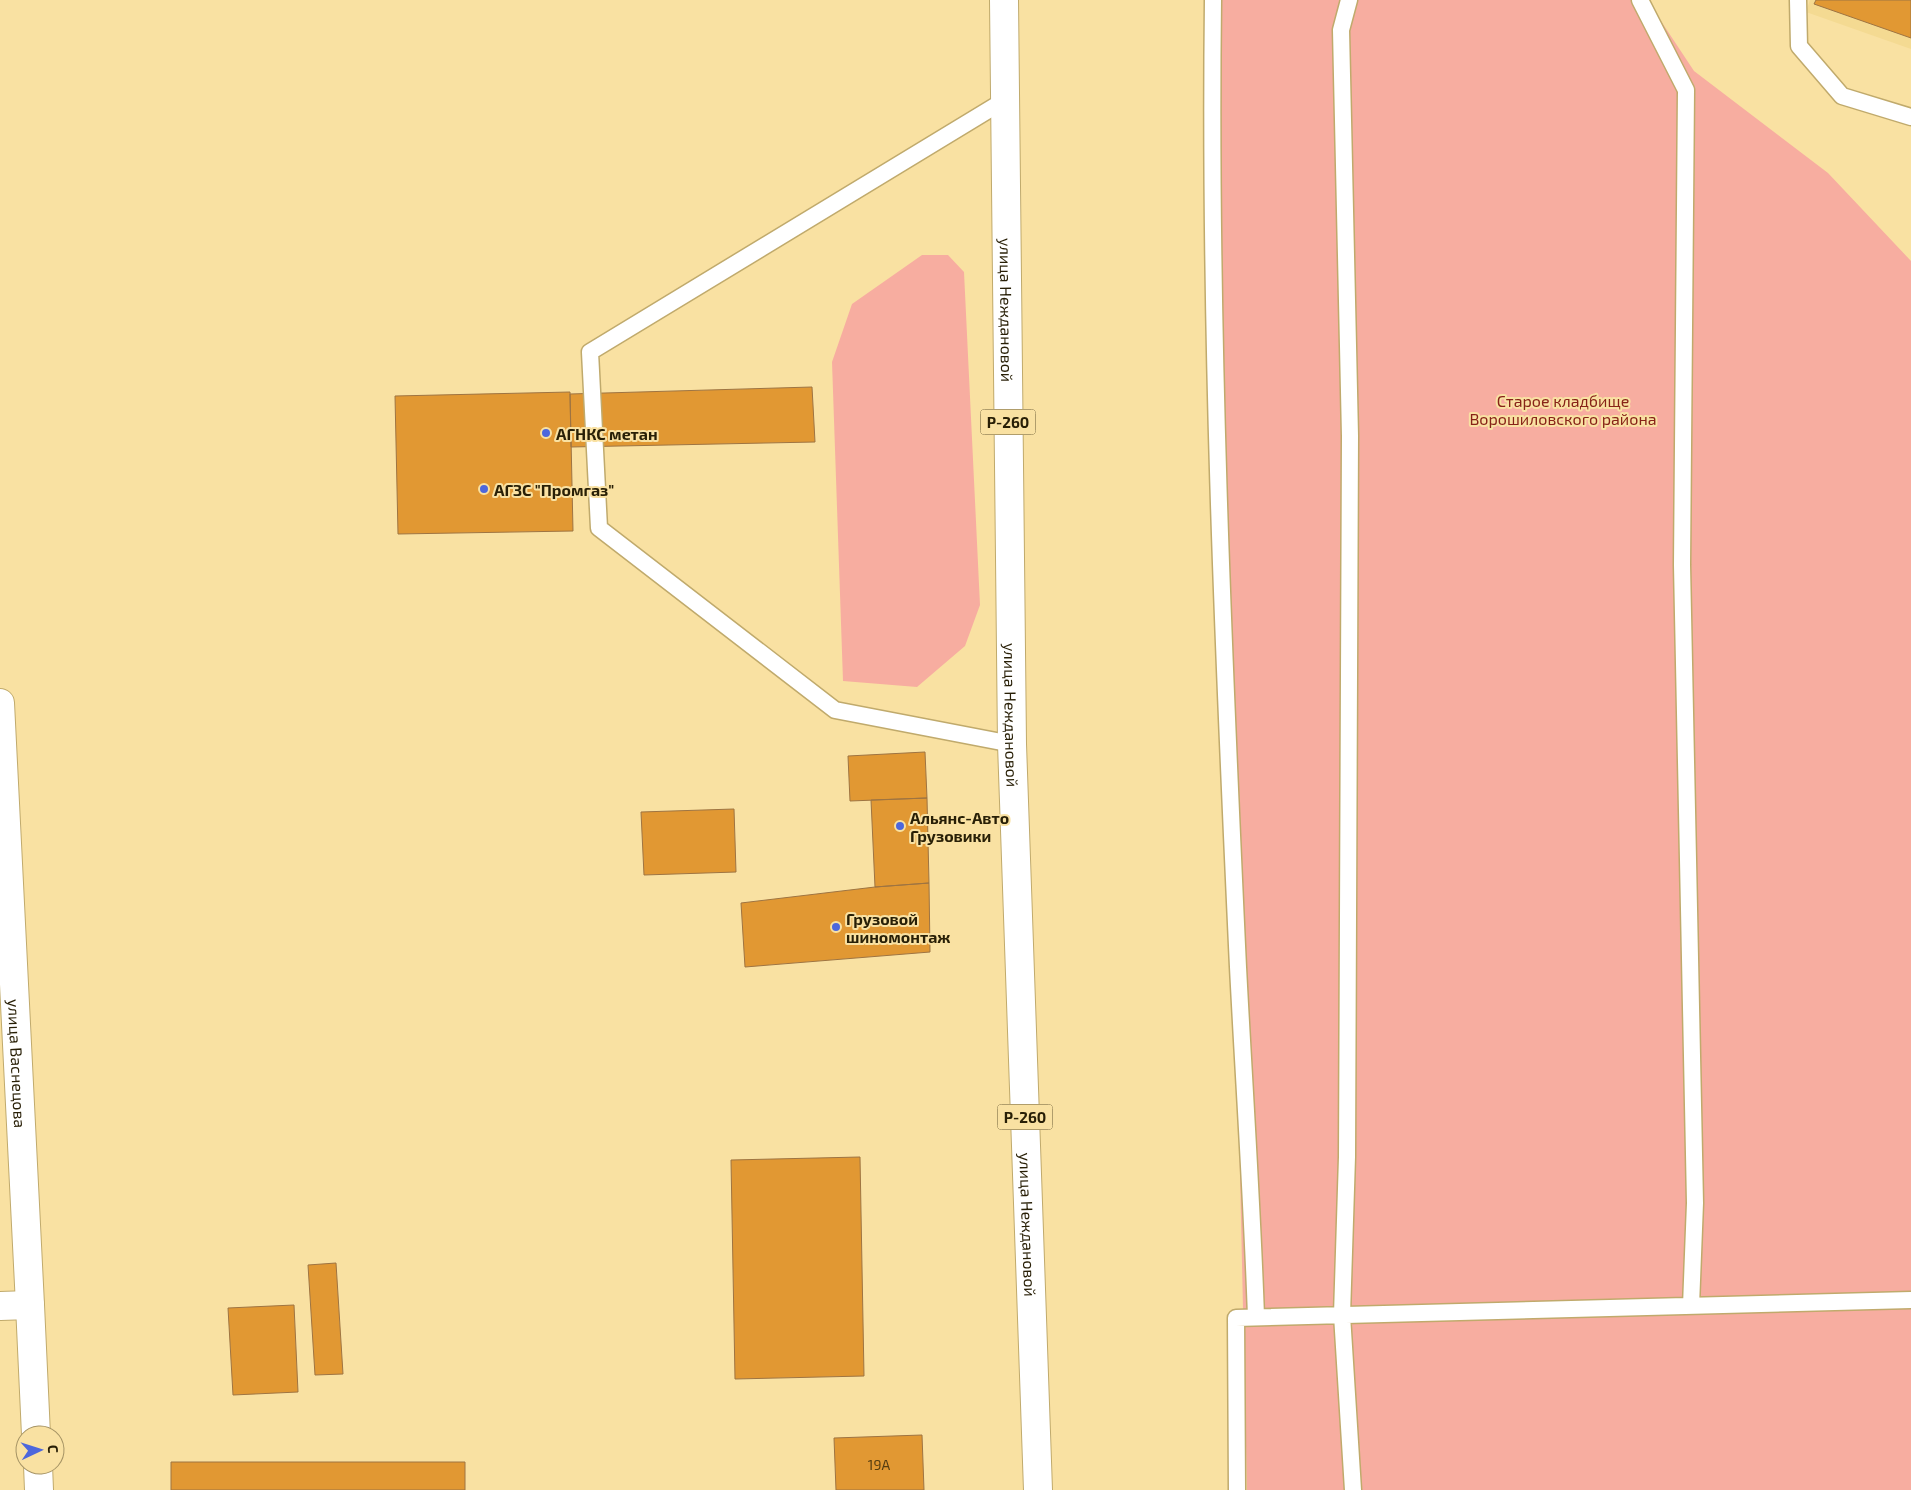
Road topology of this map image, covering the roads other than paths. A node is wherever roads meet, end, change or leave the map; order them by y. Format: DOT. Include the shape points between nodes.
graph roads {
  1 [pos="1004,0"];
  2 [pos="1213,0"];
  3 [pos="1349,0"];
  4 [pos="1640,0"];
  5 [pos="1798,0"];
  6 [pos="1005,100"];
  7 [pos="1911,116"];
  8 [pos="0,703"];
  9 [pos="1012,744"];
  10 [pos="1911,1300"];
  11 [pos="30,1305"];
  12 [pos="0,1306"];
  13 [pos="1691,1306"];
  14 [pos="1342,1315"];
  15 [pos="1256,1317"];
  16 [pos="36,1425"];
  17 [pos="38,1475"];
  18 [pos="39,1490"];
  19 [pos="1038,1490"];
  20 [pos="1237,1490"];
  21 [pos="1353,1490"];
  1 -- 6 [label="main road, улица Неждановой / Р-260"];
  2 -- 15 [label="lane" via="1211,147 1218,468"];
  3 -- 14 [label="lane" via="1341,30 1350,436 1347,1148"];
  4 -- 13 [label="lane" via="1686,90 1682,565 1695,1203"];
  5 -- 7 [label="lane" via="1799,46 1842,96"];
  6 -- 9 [label="main road, улица Неждановой / Р-260"];
  6 -- 9 [label="lane" via="590,352 599,528 834,710"];
  8 -- 11 [label="main road, улица Васнецова"];
  9 -- 19 [label="main road, улица Неждановой / Р-260"];
  10 -- 13 [label="lane"];
  11 -- 12 [label="main road"];
  11 -- 16 [label="main road, улица Васнецова"];
  13 -- 14 [label="lane"];
  14 -- 15 [label="lane"];
  14 -- 21 [label="lane"];
  15 -- 20 [label="lane" via="1236,1318"];
  17 -- 18 [label="main road"];
}
